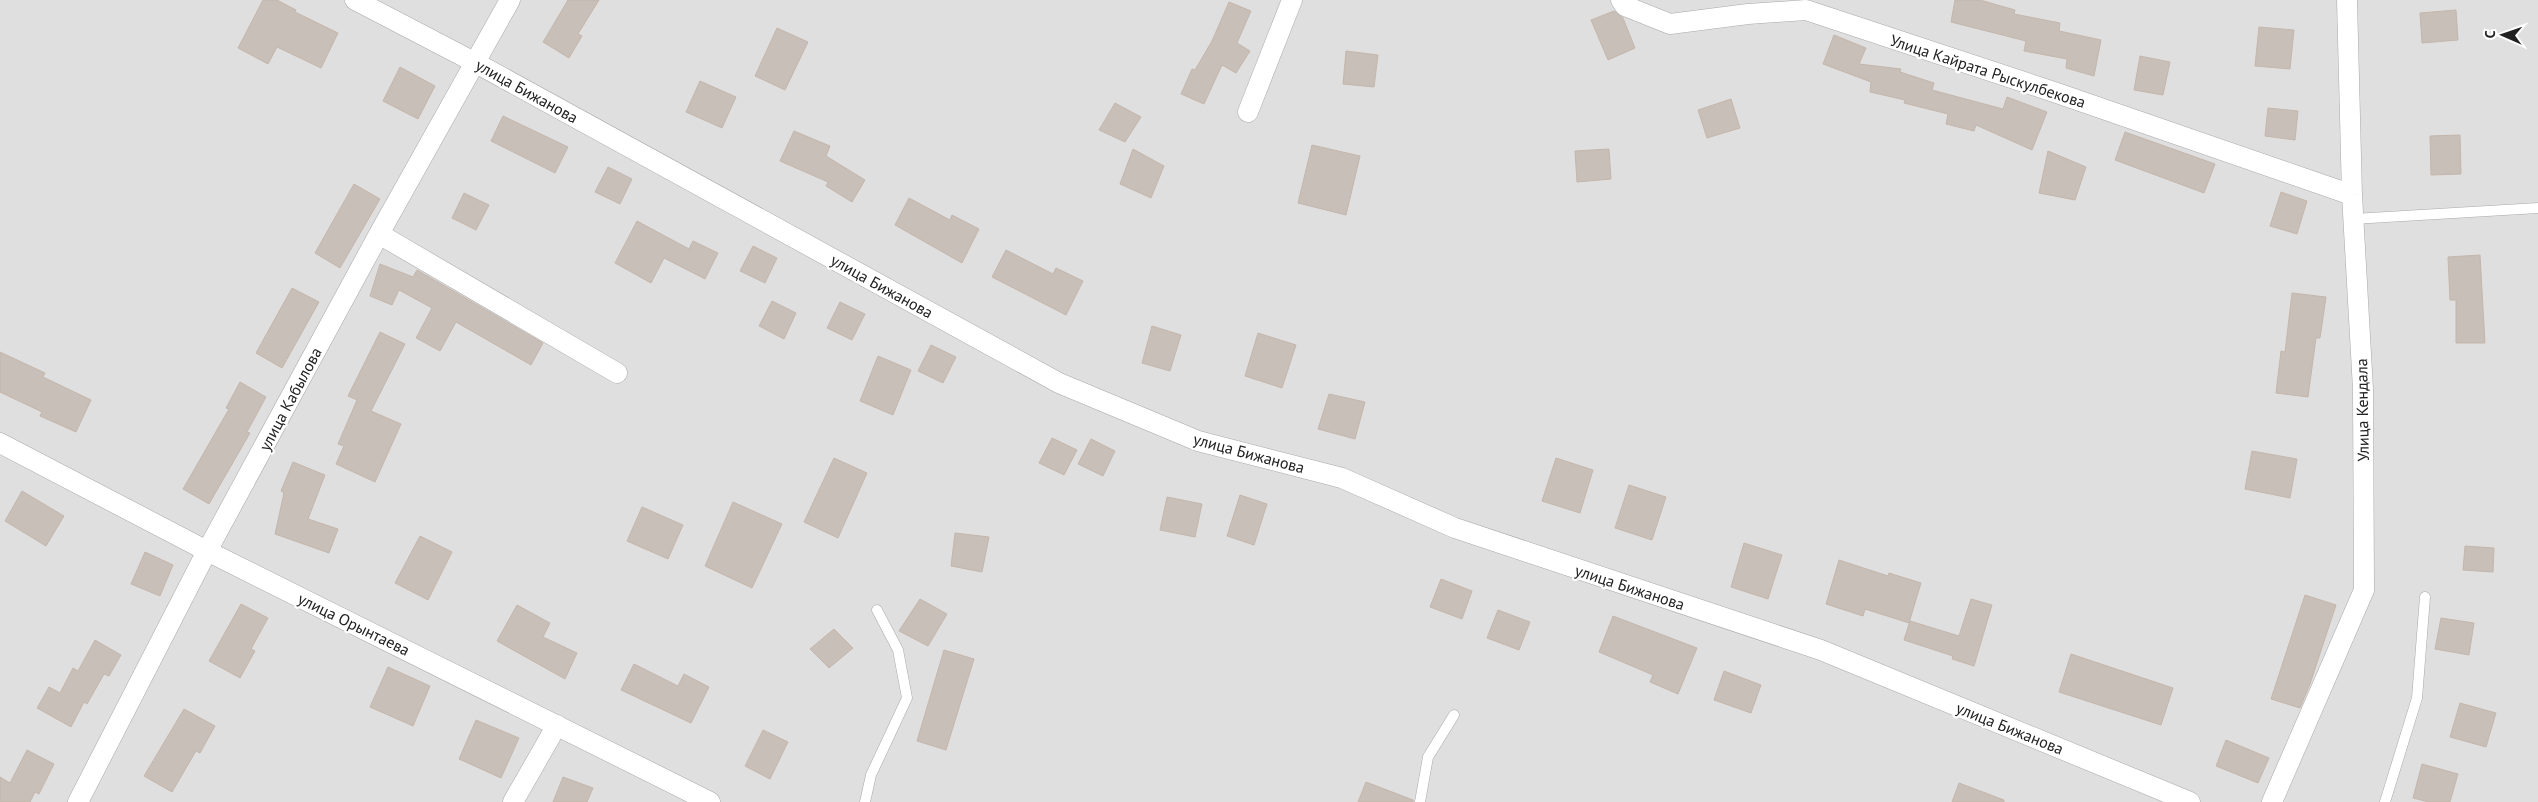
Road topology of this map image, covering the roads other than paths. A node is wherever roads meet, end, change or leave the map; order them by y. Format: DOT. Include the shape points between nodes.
graph roads {
  1 [pos="355,0"];
  2 [pos="510,0"];
  3 [pos="1292,0"];
  4 [pos="1621,0"];
  5 [pos="2347,0"];
  6 [pos="476,63"];
  7 [pos="1248,112"];
  8 [pos="2352,195"];
  9 [pos="2538,208"];
  10 [pos="2353,218"];
  11 [pos="379,234"];
  12 [pos="617,373"];
  13 [pos="0,444"];
  14 [pos="207,551"];
  15 [pos="2425,597"];
  16 [pos="877,610"];
  17 [pos="1454,715"];
  18 [pos="557,725"];
  19 [pos="78,802"];
  20 [pos="513,802"];
  21 [pos="710,802"];
  22 [pos="865,802"];
  23 [pos="1420,802"];
  24 [pos="2190,802"];
  25 [pos="2272,802"];
  26 [pos="2385,802"];
  1 -- 6 [label="street, улица Бижанова"];
  2 -- 6 [label="street, улица Кабылова"];
  3 -- 7 [label="street"];
  4 -- 8 [label="street, Улица Кайрата Рыскулбекова" via="1625,6 1670,24 1806,10"];
  5 -- 8 [label="street, Улица Кендала"];
  6 -- 11 [label="street, улица Кабылова"];
  6 -- 24 [label="street, улица Бижанова" via="1059,383 1198,441 1342,478 1455,528 1821,650"];
  8 -- 10 [label="street, Улица Кендала"];
  9 -- 10 [label="lane"];
  10 -- 25 [label="street, Улица Кендала" via="2363,389 2364,590"];
  11 -- 12 [label="street"];
  11 -- 14 [label="street, улица Кабылова"];
  13 -- 14 [label="street, улица Орынтаева"];
  14 -- 18 [label="street, улица Орынтаева"];
  14 -- 19 [label="street, улица Кабылова"];
  15 -- 26 [label="lane" via="2417,698"];
  16 -- 22 [label="lane" via="898,650 907,698 871,775"];
  17 -- 23 [label="lane" via="1428,757"];
  18 -- 20 [label="street"];
  18 -- 21 [label="street, улица Орынтаева"];
}
